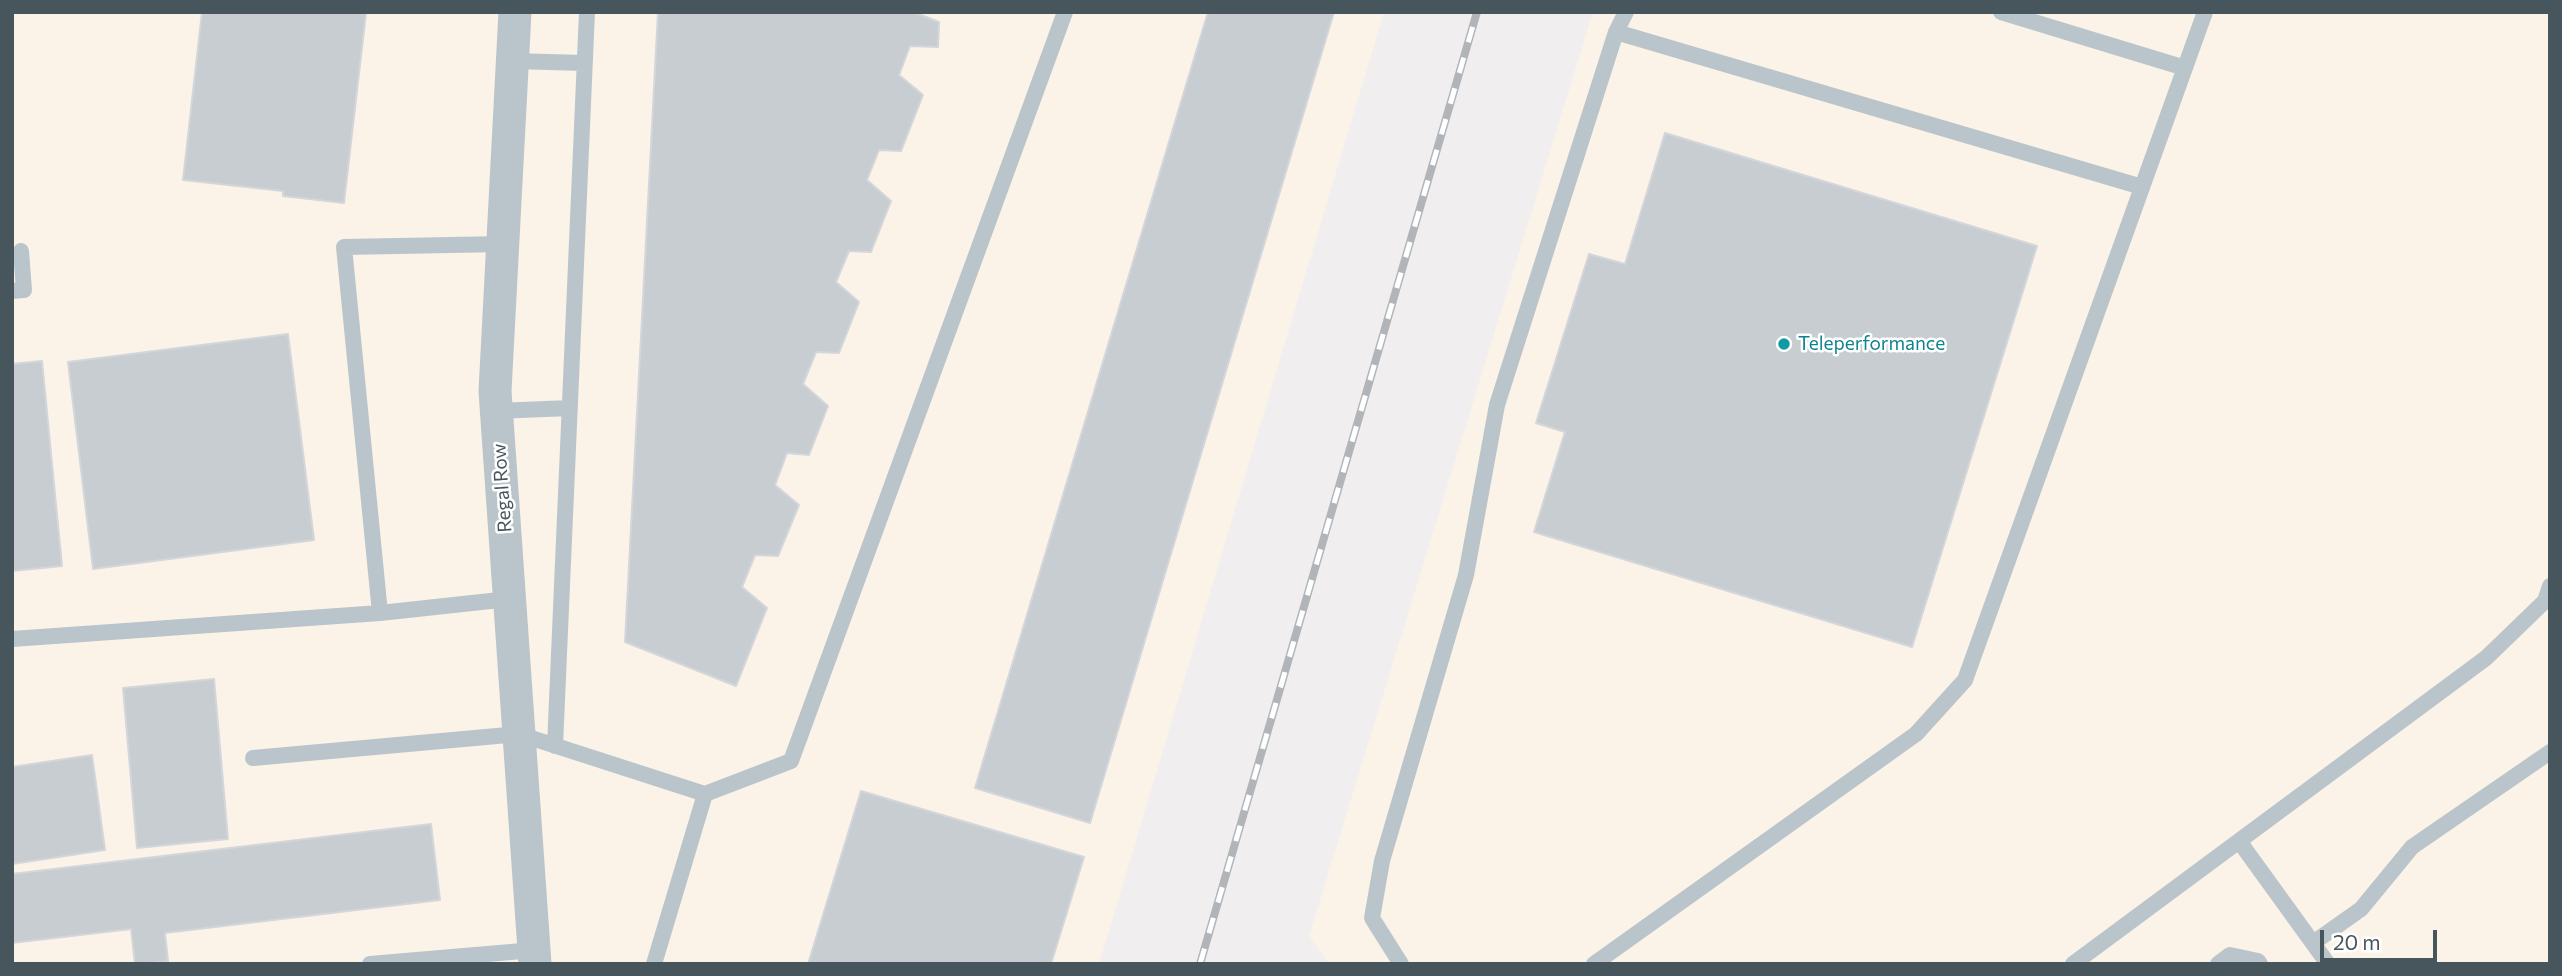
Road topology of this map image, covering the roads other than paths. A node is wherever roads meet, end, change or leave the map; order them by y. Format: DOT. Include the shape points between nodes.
graph roads {
  1 [pos="516,12"];
  2 [pos="587,12"];
  3 [pos="1065,12"];
  4 [pos="1626,12"];
  5 [pos="2001,12"];
  6 [pos="2205,12"];
  7 [pos="1616,32"];
  8 [pos="513,61"];
  9 [pos="584,63"];
  10 [pos="2185,68"];
  11 [pos="2142,187"];
  12 [pos="503,244"];
  13 [pos="21,251"];
  14 [pos="12,291"];
  15 [pos="570,408"];
  16 [pos="496,411"];
  17 [pos="2550,586"];
  18 [pos="509,599"];
  19 [pos="380,612"];
  20 [pos="12,639"];
  21 [pos="519,734"];
  22 [pos="555,746"];
  23 [pos="2550,752"];
  24 [pos="253,758"];
  25 [pos="705,793"];
  26 [pos="2239,841"];
  27 [pos="2314,943"];
  28 [pos="535,957"];
  29 [pos="370,964"];
  30 [pos="653,964"];
  31 [pos="1401,964"];
  32 [pos="1594,964"];
  33 [pos="2073,964"];
  34 [pos="2218,964"];
  35 [pos="2260,964"];
  36 [pos="2328,964"];
  1 -- 8 [label="street, Regal Row"];
  2 -- 9 [label="lane"];
  3 -- 25 [label="lane" via="791,761"];
  4 -- 7 [label="lane"];
  5 -- 10 [label="lane"];
  6 -- 10 [label="lane"];
  7 -- 11 [label="lane"];
  7 -- 31 [label="lane" via="1497,405 1466,575 1382,861 1372,918"];
  8 -- 9 [label="lane"];
  8 -- 12 [label="street, Regal Row"];
  9 -- 15 [label="lane"];
  10 -- 11 [label="lane"];
  11 -- 32 [label="lane" via="1965,680 1916,734"];
  12 -- 16 [label="street, Regal Row"];
  12 -- 19 [label="lane" via="344,247"];
  13 -- 14 [label="lane" via="24,290"];
  15 -- 16 [label="lane"];
  15 -- 22 [label="lane"];
  16 -- 18 [label="street, Regal Row"];
  17 -- 26 [label="lane" via="2545,601 2486,658"];
  18 -- 19 [label="lane"];
  18 -- 21 [label="street, Regal Row"];
  19 -- 20 [label="lane"];
  21 -- 22 [label="lane"];
  21 -- 24 [label="lane"];
  21 -- 28 [label="street, Regal Row"];
  22 -- 25 [label="lane"];
  23 -- 27 [label="lane" via="2412,847 2361,909"];
  25 -- 30 [label="lane"];
  26 -- 27 [label="lane"];
  26 -- 33 [label="lane"];
  27 -- 36 [label="lane"];
  28 -- 29 [label="lane"];
  34 -- 35 [label="lane" via="2230,956"];
}
